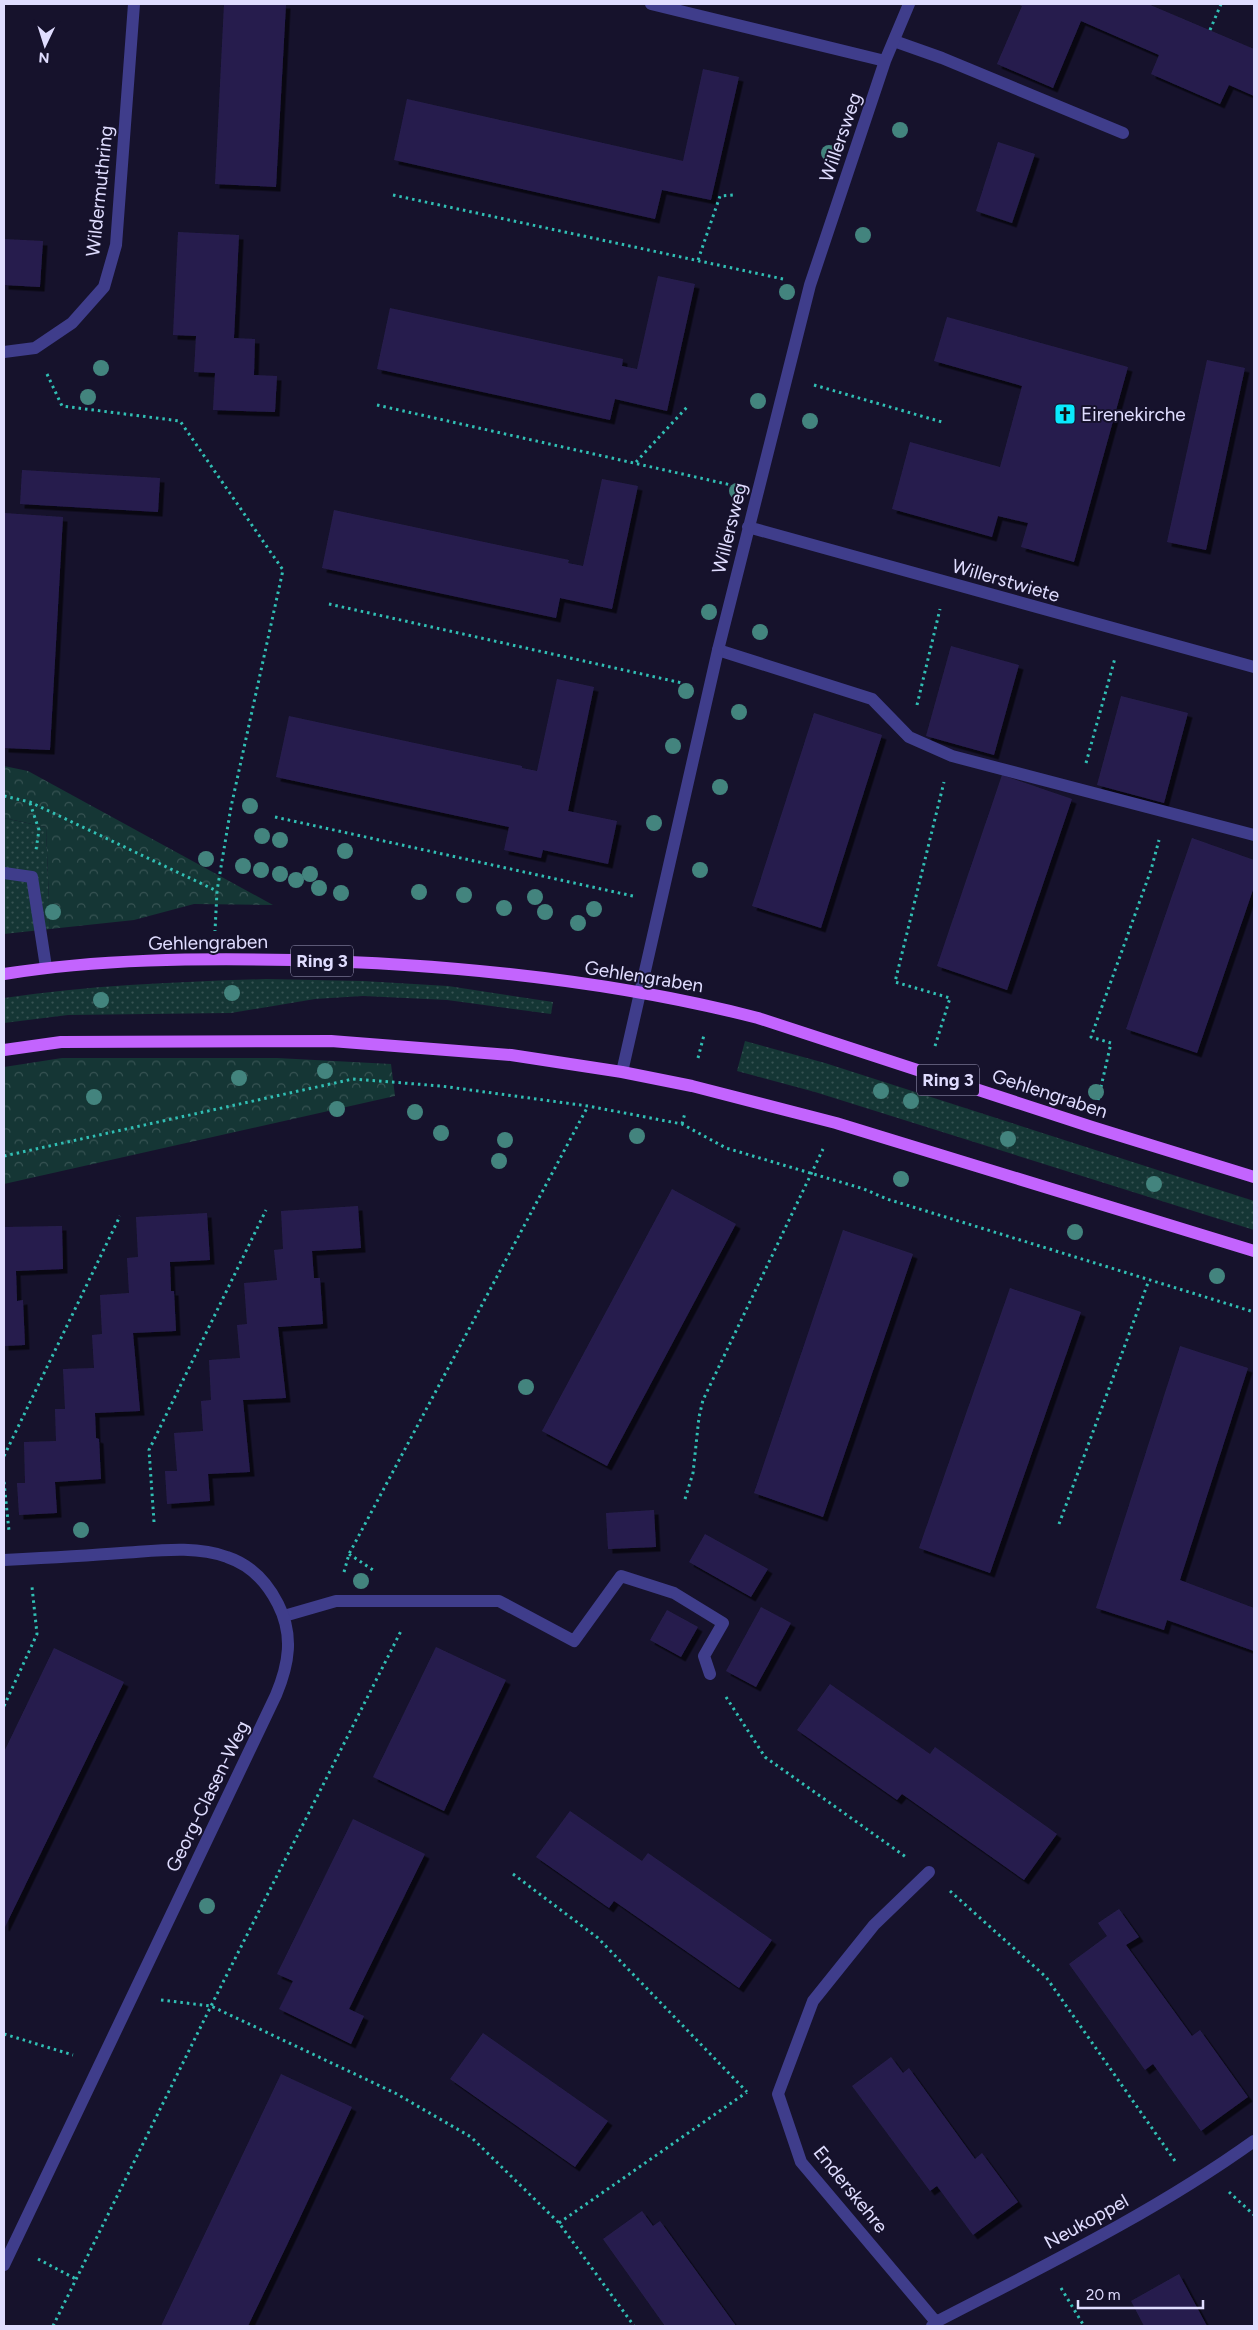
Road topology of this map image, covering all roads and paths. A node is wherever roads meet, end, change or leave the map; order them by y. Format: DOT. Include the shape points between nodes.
graph roads {
  1 [pos="134,4"];
  2 [pos="651,4"];
  3 [pos="910,4"];
  4 [pos="1221,4"];
  5 [pos="1210,30"];
  6 [pos="894,41"];
  7 [pos="886,61"];
  8 [pos="1123,133"];
  9 [pos="393,195"];
  10 [pos="734,195"];
  11 [pos="698,260"];
  12 [pos="810,285"];
  13 [pos="35,348"];
  14 [pos="4,352"];
  15 [pos="787,378"];
  16 [pos="377,405"];
  17 [pos="688,406"];
  18 [pos="942,422"];
  19 [pos="636,463"];
  20 [pos="758,491"];
  21 [pos="748,527"];
  22 [pos="329,604"];
  23 [pos="939,614"];
  24 [pos="718,650"];
  25 [pos="1113,663"];
  26 [pos="1254,667"];
  27 [pos="709,689"];
  28 [pos="920,696"];
  29 [pos="1090,749"];
  30 [pos="941,792"];
  31 [pos="4,796"];
  32 [pos="30,802"];
  33 [pos="275,817"];
  34 [pos="1254,835"];
  35 [pos="1151,870"];
  36 [pos="4,873"];
  37 [pos="32,877"];
  38 [pos="217,891"];
  39 [pos="660,902"];
  40 [pos="214,958"];
  41 [pos="46,967"];
  42 [pos="4,974"];
  43 [pos="638,992"];
  44 [pos="705,1029"];
  45 [pos="4,1050"];
  46 [pos="697,1064"];
  47 [pos="622,1072"];
  48 [pos="926,1073"];
  49 [pos="588,1106"];
  50 [pos="836,1123"];
  51 [pos="1092,1127"];
  52 [pos="4,1156"];
  53 [pos="812,1172"];
  54 [pos="1254,1177"];
  55 [pos="266,1210"];
  56 [pos="120,1216"];
  57 [pos="1254,1251"];
  58 [pos="1149,1280"];
  59 [pos="1254,1312"];
  60 [pos="4,1456"];
  61 [pos="4,1482"];
  62 [pos="685,1499"];
  63 [pos="1060,1524"];
  64 [pos="156,1551"];
  65 [pos="349,1554"];
  66 [pos="29,1559"];
  67 [pos="8,1560"];
  68 [pos="418,1599"];
  69 [pos="336,1601"];
  70 [pos="284,1616"];
  71 [pos="710,1674"];
  72 [pos="4,1706"];
  73 [pos="929,1872"];
  74 [pos="513,1874"];
  75 [pos="132,1997"];
  76 [pos="211,2006"];
  77 [pos="4,2034"];
  78 [pos="99,2064"];
  79 [pos="747,2092"];
  80 [pos="778,2094"];
  81 [pos="1254,2142"];
  82 [pos="1208,2174"];
  83 [pos="1191,2184"];
  84 [pos="1254,2215"];
  85 [pos="559,2223"];
  86 [pos="13,2246"];
  87 [pos="1047,2264"];
  88 [pos="4,2266"];
  89 [pos="76,2279"];
  90 [pos="934,2324"];
  91 [pos="53,2326"];
  92 [pos="634,2326"];
  93 [pos="1084,2326"];
  1 -- 13 [label="street, Wildermuthring" via="116,245 104,287 72,324"];
  2 -- 7 [label="street"];
  3 -- 6 [label="street, Willersweg"];
  4 -- 5 [label="path"];
  6 -- 7 [label="street, Willersweg"];
  6 -- 8 [label="street"];
  7 -- 12 [label="street, Willersweg"];
  9 -- 11 [label="path"];
  10 -- 11 [label="path" via="720,196"];
  11 -- 12 [label="path"];
  12 -- 15 [label="street, Willersweg"];
  13 -- 14 [label="street, Wildermuthring"];
  13 -- 38 [label="path" via="62,406 180,420 283,570 231,807"];
  15 -- 18 [label="path"];
  15 -- 20 [label="street, Willersweg"];
  16 -- 19 [label="path"];
  17 -- 19 [label="path"];
  19 -- 20 [label="path"];
  20 -- 21 [label="street, Willersweg"];
  21 -- 24 [label="street, Willersweg"];
  21 -- 26 [label="street, Willerstwiete"];
  22 -- 27 [label="path"];
  23 -- 28 [label="path"];
  24 -- 27 [label="street, Willersweg"];
  24 -- 34 [label="street" via="872,699 909,737 952,756"];
  25 -- 29 [label="path"];
  27 -- 39 [label="street, Willersweg"];
  30 -- 48 [label="path" via="895,982 950,998"];
  31 -- 32 [label="path"];
  32 -- 37 [label="path" via="39,830"];
  32 -- 38 [label="path"];
  33 -- 39 [label="path"];
  35 -- 51 [label="path" via="1092,1037 1111,1043"];
  36 -- 37 [label="street"];
  37 -- 41 [label="street"];
  38 -- 40 [label="path"];
  39 -- 43 [label="street, Willersweg"];
  40 -- 41 [label="main road, Gehlengraben / Ring 3"];
  40 -- 43 [label="main road, Gehlengraben / Ring 3" via="449,967"];
  41 -- 42 [label="main road, Gehlengraben / Ring 3"];
  43 -- 47 [label="street, Willersweg"];
  43 -- 48 [label="main road, Gehlengraben / Ring 3" via="758,1018"];
  44 -- 46 [label="path"];
  45 -- 47 [label="main road" via="62,1042 331,1041 511,1055"];
  47 -- 50 [label="main road" via="692,1086"];
  48 -- 51 [label="main road, Gehlengraben / Ring 3"];
  49 -- 52 [label="path" via="441,1086 353,1080"];
  49 -- 53 [label="path" via="682,1124 726,1148"];
  49 -- 65 [label="path"];
  50 -- 53 [label="path"];
  50 -- 57 [label="main road"];
  51 -- 54 [label="main road, Gehlengraben / Ring 3"];
  53 -- 58 [label="path" via="887,1199"];
  53 -- 62 [label="path" via="703,1400 694,1466"];
  55 -- 64 [label="path" via="149,1450"];
  56 -- 60 [label="path"];
  58 -- 59 [label="path"];
  58 -- 63 [label="path"];
  61 -- 67 [label="path"];
  64 -- 66 [label="street, Georg-Clasen-Weg"];
  64 -- 70 [label="street, Georg-Clasen-Weg" via="213,1552 240,1562 272,1591"];
  65 -- 68 [label="path"];
  65 -- 69 [label="path"];
  66 -- 67 [label="street, Georg-Clasen-Weg"];
  66 -- 72 [label="path" via="37,1634"];
  68 -- 69 [label="street"];
  68 -- 71 [label="street" via="499,1601 574,1641 621,1576 674,1593 723,1623 704,1656"];
  68 -- 76 [label="path"];
  69 -- 70 [label="street"];
  70 -- 75 [label="street, Georg-Clasen-Weg" via="289,1638 284,1675"];
  71 -- 73 [label="path" via="765,1757"];
  73 -- 80 [label="street" via="874,1925 813,2000"];
  73 -- 83 [label="path" via="1046,1977"];
  74 -- 79 [label="path" via="598,1938"];
  75 -- 76 [label="path"];
  75 -- 78 [label="street, Georg-Clasen-Weg"];
  76 -- 85 [label="path" via="395,2093 471,2137"];
  76 -- 89 [label="path"];
  77 -- 78 [label="path"];
  78 -- 86 [label="street, Georg-Clasen-Weg"];
  79 -- 80 [label="path"];
  79 -- 85 [label="path"];
  80 -- 90 [label="street, Enderskehre" via="801,2162"];
  81 -- 82 [label="street, Neukoppel"];
  82 -- 83 [label="street, Neukoppel"];
  82 -- 84 [label="path"];
  83 -- 87 [label="street, Neukoppel"];
  85 -- 92 [label="path"];
  86 -- 88 [label="street, Georg-Clasen-Weg"];
  86 -- 89 [label="path"];
  87 -- 90 [label="street, Neukoppel"];
  87 -- 93 [label="path"];
  89 -- 91 [label="path"];
}
